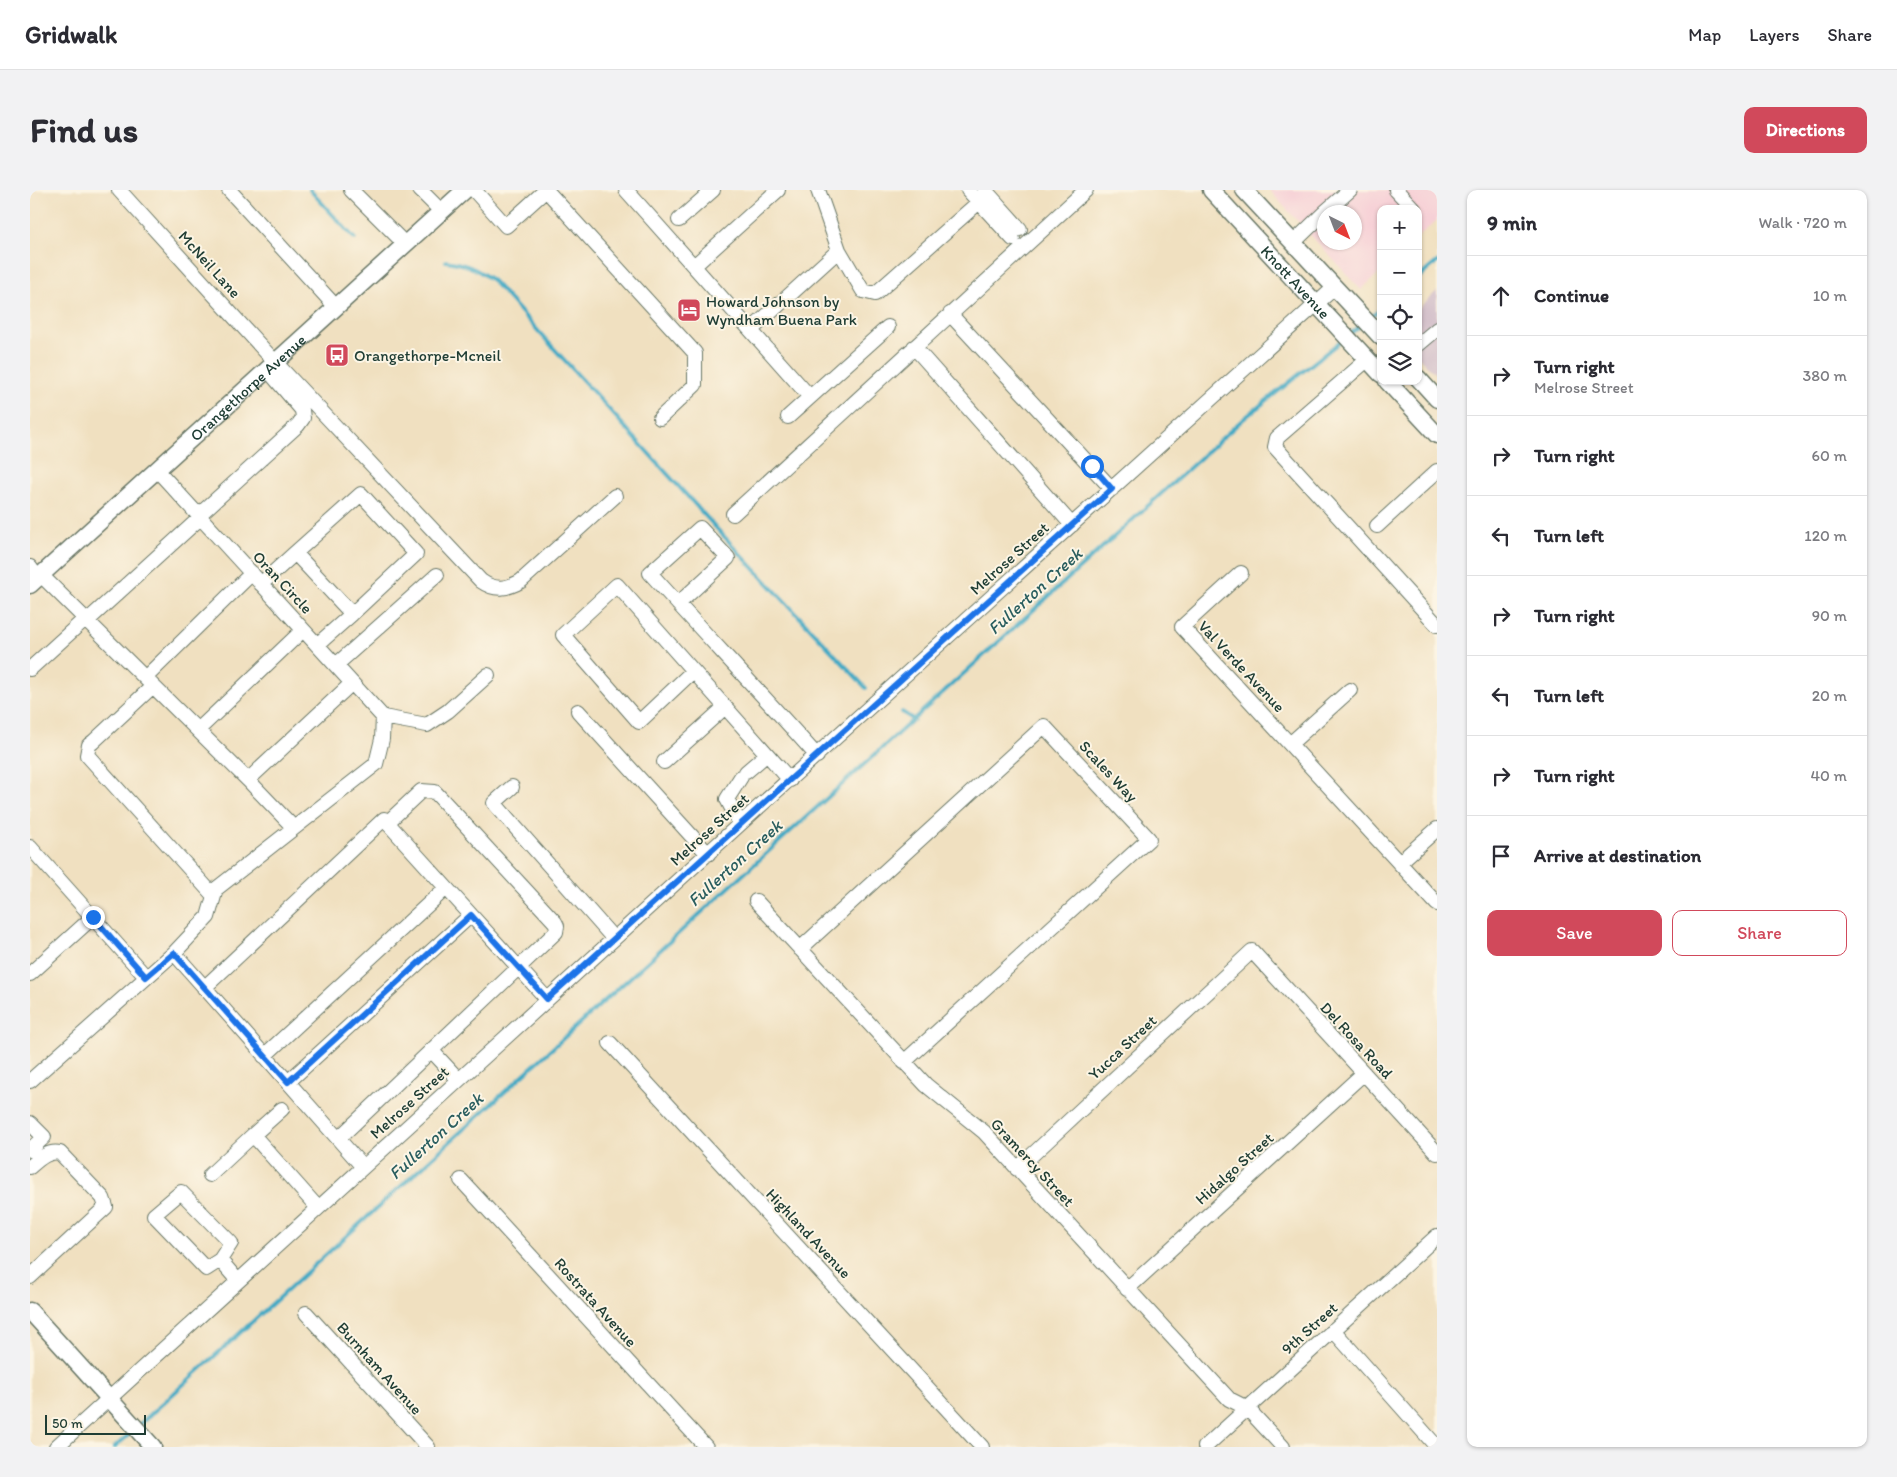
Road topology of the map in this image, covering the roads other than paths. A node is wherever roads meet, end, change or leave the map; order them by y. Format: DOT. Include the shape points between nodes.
graph roads {
  1 [pos="119,190"];
  2 [pos="229,190"];
  3 [pos="351,190"];
  4 [pos="420,190"];
  5 [pos="465,190"];
  6 [pos="474,190"];
  7 [pos="546,190"];
  8 [pos="626,190"];
  9 [pos="713,190"];
  10 [pos="778,190"];
  11 [pos="818,190"];
  12 [pos="968,190"];
  13 [pos="1086,190"];
  14 [pos="1211,190"];
  15 [pos="1244,190"];
  16 [pos="1350,190"];
  17 [pos="1396,190"];
  18 [pos="982,196"];
  19 [pos="1334,205"];
  20 [pos="1410,205"];
  21 [pos="441,211"];
  22 [pos="679,220"];
  23 [pos="1317,220"];
  24 [pos="1016,234"];
  25 [pos="1293,242"];
  26 [pos="405,244"];
  27 [pos="839,250"];
  28 [pos="694,266"];
  29 [pos="1334,288"];
  30 [pos="1316,305"];
  31 [pos="336,307"];
  32 [pos="950,314"];
  33 [pos="888,327"];
  34 [pos="1437,329"];
  35 [pos="751,330"];
  36 [pos="1377,333"];
  37 [pos="1422,341"];
  38 [pos="914,347"];
  39 [pos="1363,356"];
  40 [pos="271,366"];
  41 [pos="1377,370"];
  42 [pos="1422,382"];
  43 [pos="1391,385"];
  44 [pos="810,397"];
  45 [pos="1437,399"];
  46 [pos="788,417"];
  47 [pos="660,418"];
  48 [pos="1437,435"];
  49 [pos="157,470"];
  50 [pos="1437,471"];
  51 [pos="1112,489"];
  52 [pos="614,496"];
  53 [pos="733,514"];
  54 [pos="199,517"];
  55 [pos="1072,525"];
  56 [pos="1377,526"];
  57 [pos="295,553"];
  58 [pos="252,573"];
  59 [pos="1240,573"];
  60 [pos="436,575"];
  61 [pos="35,576"];
  62 [pos="261,584"];
  63 [pos="678,604"];
  64 [pos="352,614"];
  65 [pos="86,620"];
  66 [pos="1437,625"];
  67 [pos="304,630"];
  68 [pos="318,645"];
  69 [pos="336,665"];
  70 [pos="30,669"];
  71 [pos="693,671"];
  72 [pos="488,675"];
  73 [pos="149,682"];
  74 [pos="352,683"];
  75 [pos="1350,690"];
  76 [pos="726,707"];
  77 [pos="578,711"];
  78 [pos="383,717"];
  79 [pos="198,730"];
  80 [pos="1290,744"];
  81 [pos="767,754"];
  82 [pos="816,756"];
  83 [pos="664,762"];
  84 [pos="248,780"];
  85 [pos="790,780"];
  86 [pos="512,787"];
  87 [pos="387,823"];
  88 [pos="740,824"];
  89 [pos="294,828"];
  90 [pos="1437,829"];
  91 [pos="30,847"];
  92 [pos="708,854"];
  93 [pos="1399,863"];
  94 [pos="35,864"];
  95 [pos="446,888"];
  96 [pos="214,896"];
  97 [pos="756,901"];
  98 [pos="1437,904"];
  99 [pos="471,915"];
  100 [pos="93,917"];
  101 [pos="614,939"];
  102 [pos="800,949"];
  103 [pos="1252,951"];
  104 [pos="174,953"];
  105 [pos="519,968"];
  106 [pos="30,974"];
  107 [pos="146,977"];
  108 [pos="204,988"];
  109 [pos="547,999"];
  110 [pos="610,1043"];
  111 [pos="432,1050"];
  112 [pos="264,1056"];
  113 [pos="904,1062"];
  114 [pos="1364,1073"];
  115 [pos="459,1080"];
  116 [pos="30,1081"];
  117 [pos="288,1082"];
  118 [pos="282,1109"];
  119 [pos="30,1123"];
  120 [pos="253,1135"];
  121 [pos="338,1139"];
  122 [pos="30,1150"];
  123 [pos="1437,1153"];
  124 [pos="30,1167"];
  125 [pos="363,1167"];
  126 [pos="1016,1168"];
  127 [pos="210,1175"];
  128 [pos="461,1180"];
  129 [pos="318,1208"];
  130 [pos="1437,1236"];
  131 [pos="220,1260"];
  132 [pos="30,1277"];
  133 [pos="238,1281"];
  134 [pos="1127,1289"];
  135 [pos="30,1311"];
  136 [pos="306,1313"];
  137 [pos="1333,1330"];
  138 [pos="109,1398"];
  139 [pos="1247,1408"];
  140 [pos="151,1445"];
  141 [pos="56,1447"];
  142 [pos="428,1447"];
  143 [pos="706,1447"];
  144 [pos="982,1447"];
  145 [pos="1205,1447"];
  146 [pos="1283,1447"];
  147 [pos="1437,1447"];
  1 -- 40 [label="street, McNeil Lane"];
  2 -- 31 [label="street"];
  3 -- 26 [label="street"];
  4 -- 21 [label="street"];
  5 -- 21 [label="main road, Orangethorpe Avenue"];
  6 -- 7 [label="street" via="506,226"];
  7 -- 47 [label="street" via="695,353 695,385"];
  8 -- 28 [label="street"];
  9 -- 22 [label="street"];
  10 -- 28 [label="street"];
  11 -- 27 [label="street"];
  12 -- 18 [label="street"];
  13 -- 32 [label="street"];
  14 -- 30 [label="main road, Knott Avenue"];
  15 -- 25 [label="main road, Knott Avenue"];
  16 -- 19 [label="street"];
  17 -- 20 [label="street"];
  18 -- 24 [label="street"];
  18 -- 27 [label="street" via="875,294 863,291"];
  21 -- 26 [label="main road, Orangethorpe Avenue"];
  23 -- 25 [label="street"];
  25 -- 29 [label="main road, Knott Avenue"];
  26 -- 31 [label="main road, Orangethorpe Avenue"];
  27 -- 35 [label="street"];
  28 -- 35 [label="street"];
  29 -- 30 [label="street, Melrose Street"];
  29 -- 36 [label="main road, Knott Avenue"];
  30 -- 39 [label="main road, Knott Avenue"];
  30 -- 51 [label="street, Melrose Street"];
  31 -- 40 [label="main road, Orangethorpe Avenue"];
  32 -- 38 [label="street"];
  32 -- 51 [label="street"];
  33 -- 44 [label="street"];
  34 -- 37 [label="street"];
  35 -- 44 [label="street"];
  38 -- 53 [label="street"];
  38 -- 55 [label="street"];
  39 -- 41 [label="main road, Knott Avenue"];
  39 -- 66 [label="street" via="1277,438 1275,447"];
  40 -- 49 [label="main road, Orangethorpe Avenue"];
  40 -- 52 [label="street" via="489,587 500,589 521,580"];
  40 -- 54 [label="street" via="302,410 303,418"];
  42 -- 45 [label="main road"];
  43 -- 48 [label="main road"];
  44 -- 46 [label="street"];
  49 -- 54 [label="street, Oran Circle"];
  49 -- 61 [label="main road, Orangethorpe Avenue"];
  50 -- 56 [label="street"];
  51 -- 55 [label="street, Melrose Street"];
  54 -- 58 [label="street, Oran Circle"];
  54 -- 65 [label="street"];
  55 -- 82 [label="street, Melrose Street"];
  57 -- 62 [label="street"];
  57 -- 64 [label="street"];
  57 -- 64 [label="street" via="361,494 416,554"];
  58 -- 62 [label="street, Oran Circle"];
  58 -- 73 [label="street"];
  59 -- 80 [label="street, Val Verde Avenue" via="1182,627"];
  60 -- 69 [label="street"];
  61 -- 65 [label="street"];
  62 -- 67 [label="street, Oran Circle"];
  63 -- 63 [label="street" via="650,573 700,528 728,558"];
  63 -- 82 [label="street"];
  64 -- 68 [label="street"];
  65 -- 70 [label="street"];
  65 -- 73 [label="street"];
  67 -- 68 [label="street, Oran Circle"];
  67 -- 79 [label="street"];
  68 -- 69 [label="street, Oran Circle"];
  69 -- 74 [label="street, Oran Circle"];
  71 -- 71 [label="street" via="617,584 563,635 639,722"];
  71 -- 76 [label="street"];
  72 -- 78 [label="street" via="427,725"];
  73 -- 79 [label="street"];
  73 -- 96 [label="street" via="89,746 88,755"];
  74 -- 78 [label="street, Oran Circle"];
  74 -- 84 [label="street"];
  75 -- 80 [label="street"];
  76 -- 81 [label="street"];
  76 -- 83 [label="street"];
  77 -- 92 [label="street"];
  78 -- 89 [label="street" via="376,764"];
  79 -- 84 [label="street"];
  80 -- 93 [label="street, Val Verde Avenue"];
  81 -- 85 [label="street"];
  81 -- 88 [label="street" via="743,775 727,799"];
  82 -- 85 [label="street, Melrose Street"];
  84 -- 89 [label="street"];
  85 -- 88 [label="street, Melrose Street"];
  86 -- 101 [label="street" via="494,803"];
  87 -- 95 [label="street"];
  87 -- 105 [label="street" via="421,791 435,792 555,922 554,935"];
  87 -- 108 [label="street" via="384,819"];
  88 -- 92 [label="street, Melrose Street"];
  89 -- 96 [label="street" via="216,889"];
  90 -- 93 [label="street"];
  91 -- 94 [label="street"];
  92 -- 101 [label="street, Melrose Street"];
  93 -- 98 [label="street, Val Verde Avenue"];
  94 -- 100 [label="street"];
  95 -- 99 [label="street"];
  95 -- 112 [label="street"];
  96 -- 104 [label="street" via="208,917"];
  97 -- 102 [label="street, Gramercy Street"];
  99 -- 105 [label="street"];
  99 -- 117 [label="street"];
  100 -- 106 [label="street"];
  100 -- 107 [label="street"];
  101 -- 109 [label="street, Melrose Street"];
  102 -- 113 [label="street, Gramercy Street"];
  102 -- 113 [label="street, Scales Way" via="1044,726 1149,839"];
  103 -- 114 [label="street, Del Rosa Road"];
  103 -- 126 [label="street, Yucca Street"];
  104 -- 107 [label="street"];
  104 -- 108 [label="street"];
  105 -- 109 [label="street"];
  105 -- 111 [label="street"];
  107 -- 116 [label="street"];
  108 -- 112 [label="street"];
  109 -- 115 [label="street, Melrose Street"];
  110 -- 144 [label="street, Highland Avenue"];
  111 -- 115 [label="street"];
  111 -- 121 [label="street"];
  112 -- 117 [label="street"];
  113 -- 126 [label="street, Gramercy Street" via="940,1098 984,1132"];
  114 -- 123 [label="street, Del Rosa Road"];
  114 -- 134 [label="street, Hidalgo Street"];
  115 -- 125 [label="street, Melrose Street"];
  117 -- 121 [label="street"];
  118 -- 120 [label="street"];
  119 -- 122 [label="street" via="44,1138"];
  120 -- 127 [label="street"];
  120 -- 129 [label="street"];
  121 -- 125 [label="street"];
  124 -- 132 [label="street" via="45,1155 60,1153 103,1198 106,1207"];
  125 -- 129 [label="street, Melrose Street"];
  126 -- 134 [label="street, Gramercy Street"];
  128 -- 143 [label="street, Rostrata Avenue"];
  129 -- 133 [label="street, Melrose Street"];
  130 -- 137 [label="street, 9th Street"];
  131 -- 131 [label="street" via="230,1243 181,1192 154,1215 206,1269"];
  131 -- 133 [label="street"];
  133 -- 138 [label="street, Melrose Street"];
  134 -- 139 [label="street, Gramercy Street" via="1228,1400"];
  135 -- 138 [label="main road"];
  136 -- 142 [label="street, Burnham Avenue"];
  137 -- 139 [label="street, 9th Street"];
  137 -- 147 [label="street"];
  138 -- 140 [label="main road"];
  138 -- 141 [label="street, Melrose Street"];
  139 -- 145 [label="street, 9th Street"];
  139 -- 146 [label="street, Gramercy Street"];
}
